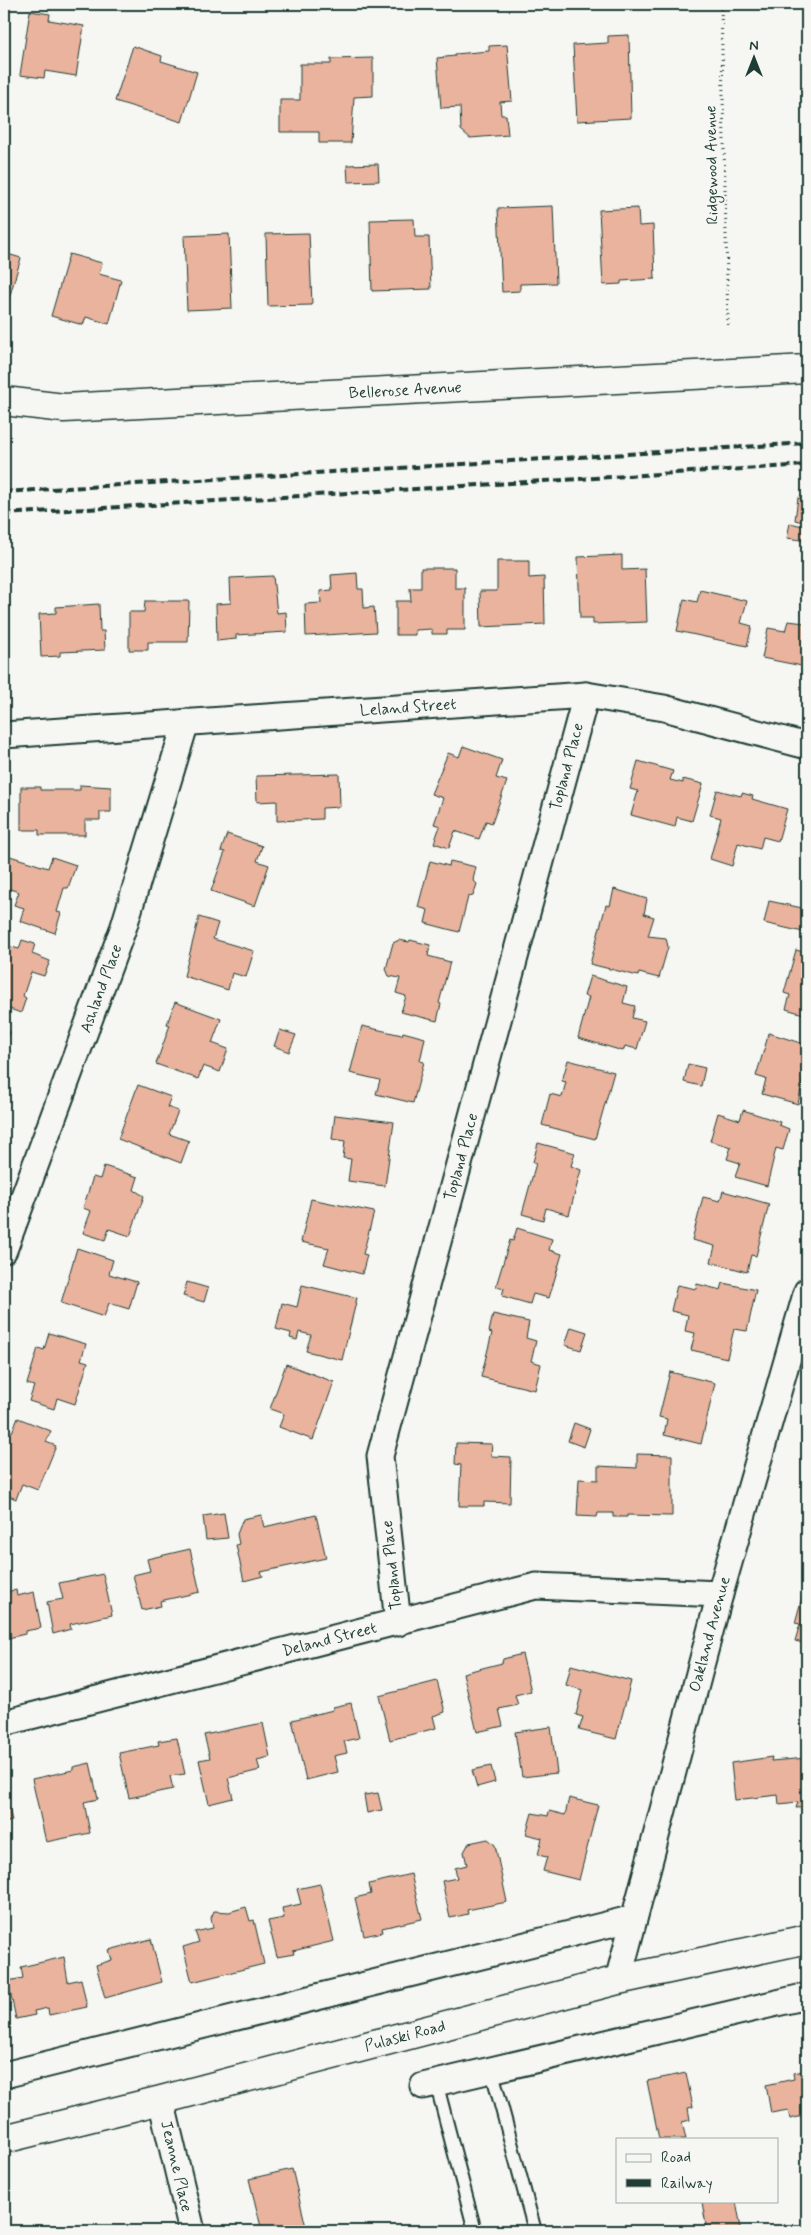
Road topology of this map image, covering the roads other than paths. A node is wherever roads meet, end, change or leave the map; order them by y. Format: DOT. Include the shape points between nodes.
graph roads {
  1 [pos="807,369"];
  2 [pos="4,400"];
  3 [pos="586,696"];
  4 [pos="186,722"];
  5 [pos="4,735"];
  6 [pos="807,746"];
  7 [pos="4,1250"];
  8 [pos="807,1291"];
  9 [pos="720,1594"];
  10 [pos="398,1623"];
  11 [pos="4,1723"];
  12 [pos="634,1918"];
  13 [pos="807,1939"];
  14 [pos="618,1980"];
  15 [pos="807,1996"];
  16 [pos="491,2068"];
  17 [pos="4,2075"];
  18 [pos="430,2084"];
  19 [pos="161,2100"];
  20 [pos="4,2138"];
  21 [pos="192,2231"];
  22 [pos="475,2231"];
  23 [pos="535,2231"];
  1 -- 2 [label="main road, Bellerose Avenue" via="64,408"];
  3 -- 4 [label="street, Leland Street"];
  3 -- 6 [label="street, Leland Street" via="664,708"];
  3 -- 10 [label="street, Topland Place" via="380,1456"];
  4 -- 5 [label="street, Leland Street"];
  4 -- 7 [label="street, Ashland Place" via="124,926"];
  8 -- 9 [label="street, Oakland Avenue"];
  9 -- 10 [label="street, Deland Street" via="536,1586"];
  9 -- 12 [label="street, Oakland Avenue"];
  10 -- 11 [label="street, Deland Street"];
  12 -- 14 [label="street, Oakland Avenue"];
  12 -- 17 [label="street"];
  13 -- 14 [label="main road, Pulaski Road"];
  14 -- 19 [label="main road, Pulaski Road"];
  15 -- 16 [label="street"];
  16 -- 18 [label="street"];
  16 -- 23 [label="lane"];
  18 -- 22 [label="lane"];
  19 -- 20 [label="main road, Pulaski Road"];
  19 -- 21 [label="street, Jeanne Place"];
}
